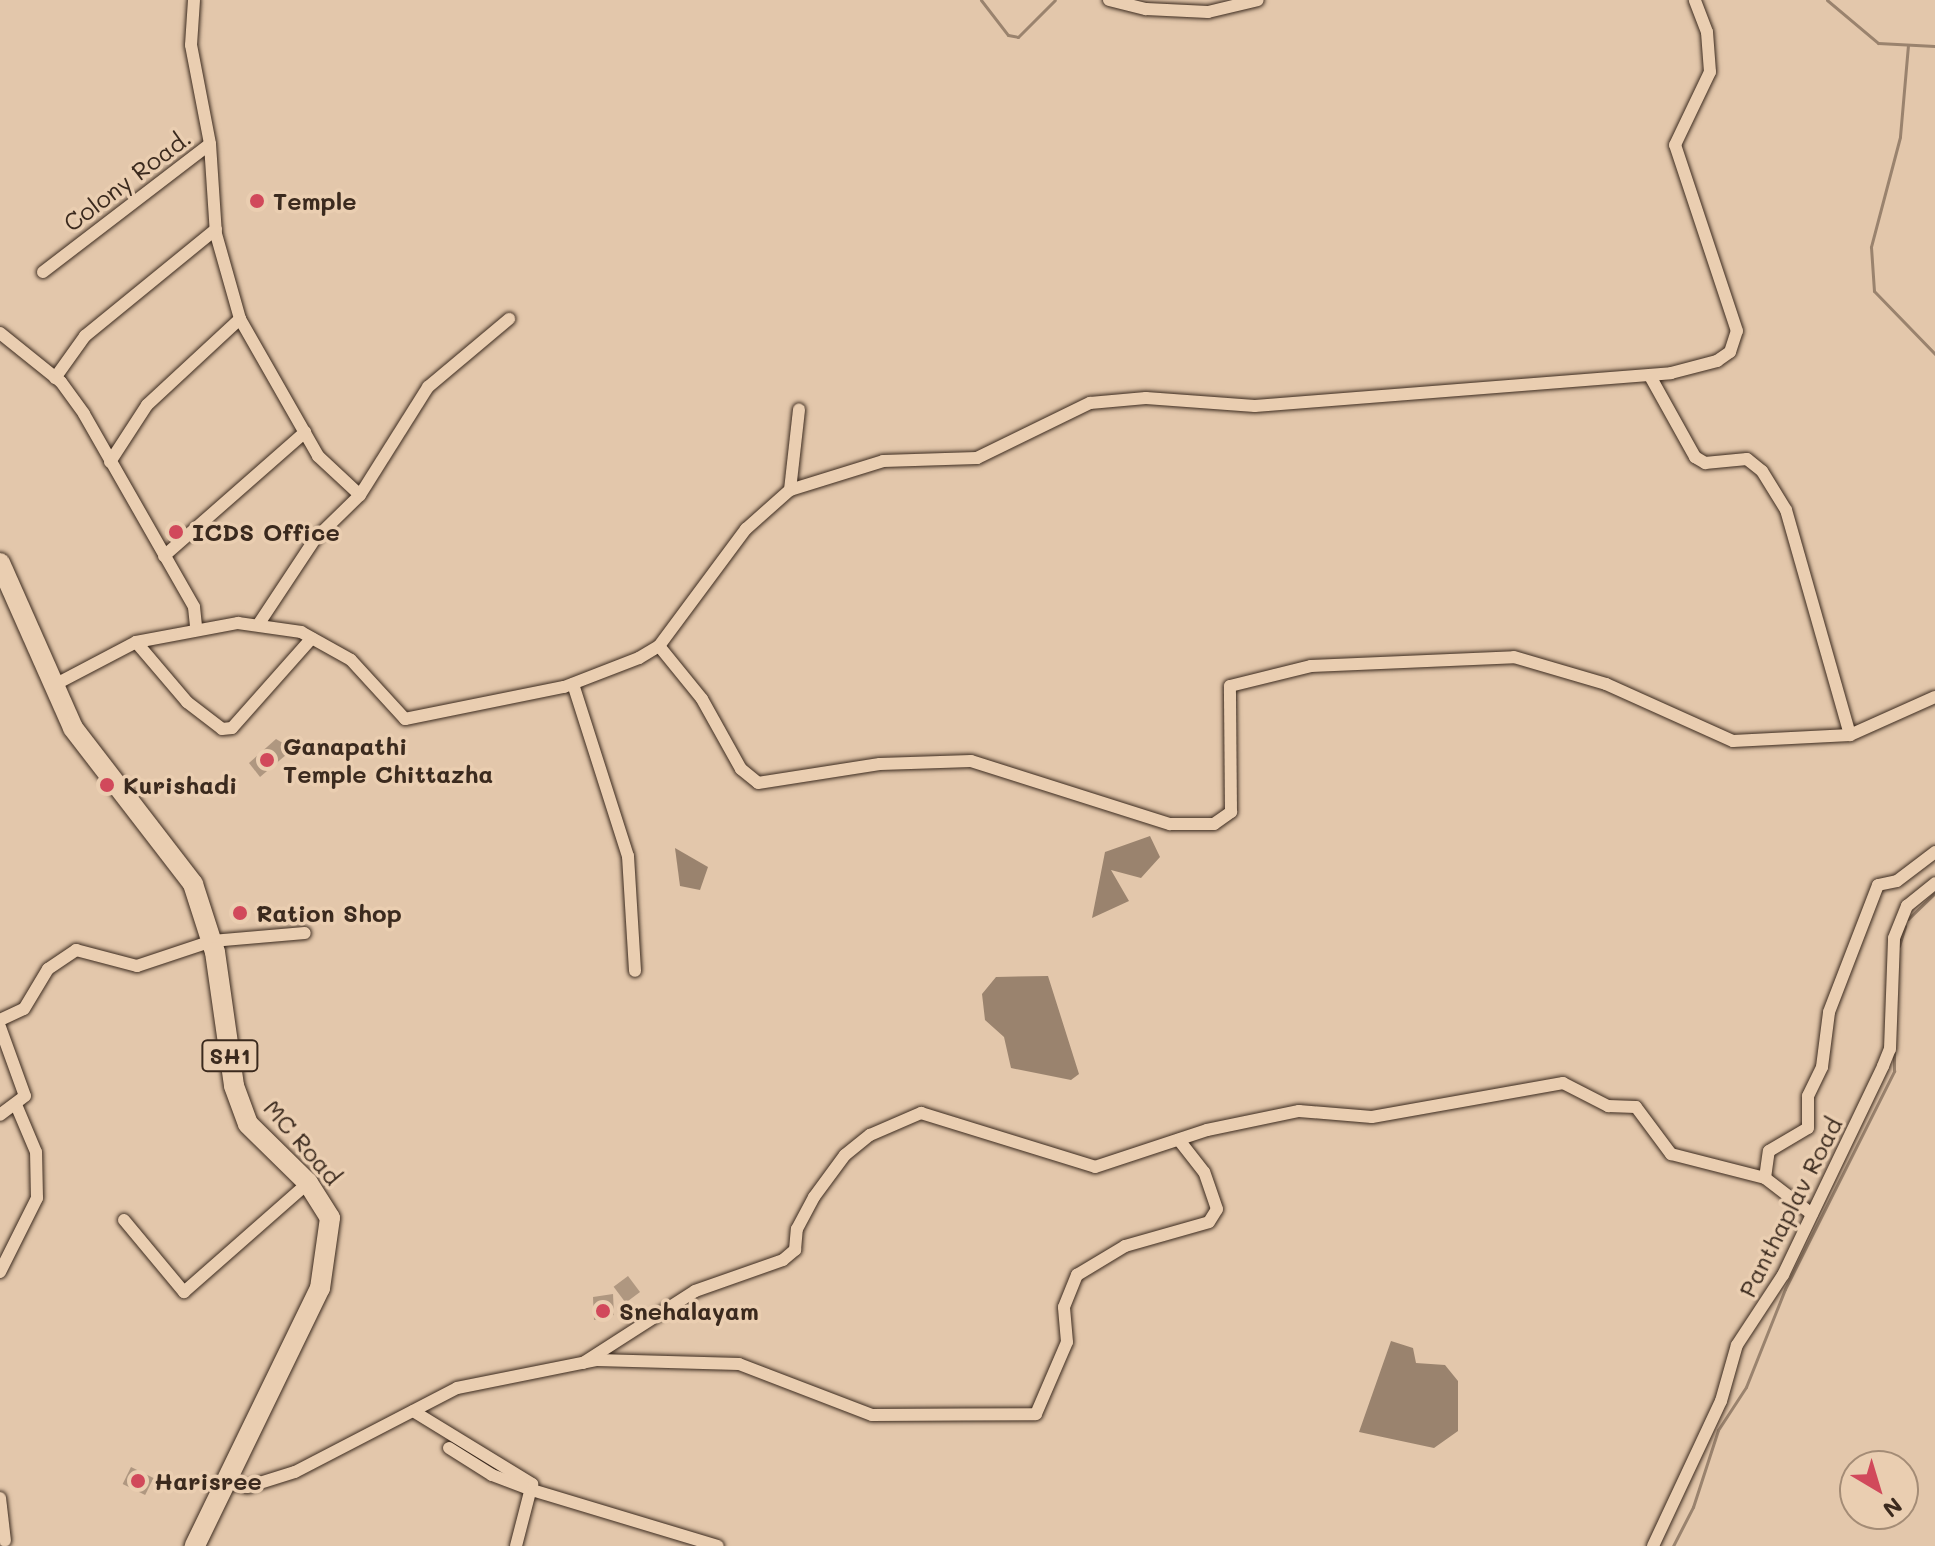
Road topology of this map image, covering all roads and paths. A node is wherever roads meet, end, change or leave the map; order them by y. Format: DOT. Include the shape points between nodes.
graph roads {
  1 [pos="194,0"];
  2 [pos="1109,0"];
  3 [pos="1258,0"];
  4 [pos="1695,0"];
  5 [pos="210,144"];
  6 [pos="216,229"];
  7 [pos="43,272"];
  8 [pos="240,319"];
  9 [pos="509,319"];
  10 [pos="0,333"];
  11 [pos="1650,376"];
  12 [pos="55,378"];
  13 [pos="799,410"];
  14 [pos="305,432"];
  15 [pos="110,462"];
  16 [pos="790,490"];
  17 [pos="360,495"];
  18 [pos="164,556"];
  19 [pos="0,563"];
  20 [pos="258,625"];
  21 [pos="196,627"];
  22 [pos="312,638"];
  23 [pos="136,642"];
  24 [pos="659,646"];
  25 [pos="58,683"];
  26 [pos="573,684"];
  27 [pos="1935,697"];
  28 [pos="1850,735"];
  29 [pos="1935,852"];
  30 [pos="1935,883"];
  31 [pos="305,933"];
  32 [pos="212,941"];
  33 [pos="635,971"];
  34 [pos="0,1020"];
  35 [pos="0,1027"];
  36 [pos="17,1107"];
  37 [pos="0,1115"];
  38 [pos="1179,1140"];
  39 [pos="1765,1178"];
  40 [pos="308,1183"];
  41 [pos="1812,1214"];
  42 [pos="124,1220"];
  43 [pos="0,1272"];
  44 [pos="583,1363"];
  45 [pos="413,1411"];
  46 [pos="449,1448"];
  47 [pos="224,1482"];
  48 [pos="532,1490"];
  49 [pos="0,1498"];
  50 [pos="4,1543"];
  51 [pos="19,1546"];
  52 [pos="195,1546"];
  53 [pos="516,1546"];
  54 [pos="718,1546"];
  55 [pos="1653,1546"];
  1 -- 5 [label="street" via="191,45"];
  2 -- 3 [label="street" via="1146,9 1208,12"];
  4 -- 11 [label="street" via="1707,32 1710,72 1675,145 1737,331 1730,352 1717,361"];
  5 -- 6 [label="street, Colony Road."];
  5 -- 7 [label="street, Colony Road."];
  6 -- 8 [label="street, Colony Road." via="224,277"];
  6 -- 12 [label="street" via="85,336"];
  8 -- 14 [label="street, Colony Road."];
  8 -- 15 [label="street" via="147,405"];
  9 -- 17 [label="street" via="428,387"];
  10 -- 12 [label="street"];
  11 -- 16 [label="street" via="1255,406 1121,398 1090,403 977,458 883,461"];
  11 -- 28 [label="street" via="1695,457 1705,463 1747,459 1762,471 1786,510"];
  12 -- 15 [label="street"];
  13 -- 16 [label="street"];
  14 -- 17 [label="street, Colony Road." via="318,456"];
  14 -- 18 [label="street"];
  15 -- 18 [label="street"];
  16 -- 24 [label="street" via="746,529"];
  17 -- 20 [label="street" via="315,539"];
  18 -- 21 [label="street" via="194,607"];
  19 -- 25 [label="main road, MC Road / SH1"];
  20 -- 21 [label="street"];
  20 -- 22 [label="street"];
  21 -- 23 [label="street"];
  22 -- 23 [label="street" via="232,728 222,729 187,702"];
  22 -- 26 [label="street" via="351,660 405,719"];
  23 -- 25 [label="street"];
  24 -- 26 [label="street"];
  24 -- 28 [label="street" via="702,699 741,769 758,783 880,764 971,761 1170,824 1214,824 1231,812 1230,686 1311,666 1514,657 1606,684 1733,741"];
  25 -- 32 [label="main road, MC Road / SH1" via="73,728 193,884"];
  26 -- 33 [label="street" via="628,856"];
  27 -- 28 [label="street"];
  29 -- 39 [label="street" via="1897,881 1878,885 1829,1012 1822,1067 1808,1096 1808,1128 1769,1151"];
  30 -- 41 [label="street, Panthaplav Road" via="1907,906 1894,938 1890,1049"];
  31 -- 32 [label="street"];
  32 -- 34 [label="street" via="137,966 76,950 48,969 24,1009"];
  32 -- 40 [label="main road, MC Road / SH1" via="241,1108 259,1137"];
  35 -- 36 [label="street" via="24,1080 25,1096"];
  36 -- 37 [label="street"];
  36 -- 43 [label="street" via="36,1152 37,1198"];
  38 -- 39 [label="street" via="1299,1111 1372,1117 1563,1083 1608,1106 1636,1107 1671,1154"];
  38 -- 44 [label="street" via="1095,1167 942,1117 921,1113 896,1120 845,1155 814,1197 797,1229 795,1250 783,1260 695,1291"];
  38 -- 44 [label="street" via="1204,1172 1217,1209 1209,1222 1125,1246 1077,1275 1064,1307 1067,1342 1036,1414 872,1415 739,1364"];
  39 -- 41 [label="street"];
  40 -- 42 [label="street" via="184,1292"];
  40 -- 47 [label="main road, MC Road / SH1" via="323,1203 332,1235 320,1288"];
  41 -- 55 [label="street, Panthaplav Road" via="1783,1275 1737,1345 1721,1401"];
  44 -- 45 [label="street" via="457,1388"];
  45 -- 47 [label="street" via="341,1452 274,1480 247,1487"];
  45 -- 48 [label="street" via="528,1479"];
  46 -- 48 [label="street" via="492,1475"];
  47 -- 52 [label="main road, MC Road / SH1"];
  48 -- 53 [label="street"];
  48 -- 54 [label="street"];
  49 -- 50 [label="street"];
  50 -- 51 [label="street"];
}
